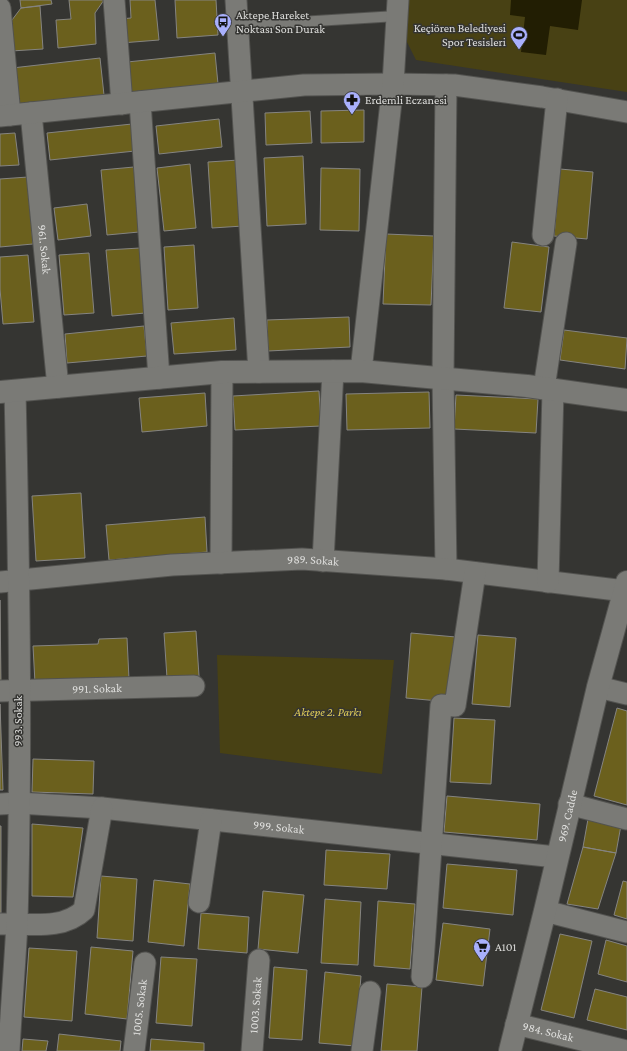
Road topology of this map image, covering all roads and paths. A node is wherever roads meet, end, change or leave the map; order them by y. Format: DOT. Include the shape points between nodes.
graph roads {
  1 [pos="114,0"];
  2 [pos="227,0"];
  3 [pos="236,0"];
  4 [pos="0,8"];
  5 [pos="393,8"];
  6 [pos="233,26"];
  7 [pos="389,84"];
  8 [pos="446,85"];
  9 [pos="238,92"];
  10 [pos="557,100"];
  11 [pos="131,103"];
  12 [pos="627,112"];
  13 [pos="31,113"];
  14 [pos="5,115"];
  15 [pos="543,236"];
  16 [pos="566,243"];
  17 [pos="333,371"];
  18 [pos="361,371"];
  19 [pos="222,372"];
  20 [pos="258,372"];
  21 [pos="159,378"];
  22 [pos="443,378"];
  23 [pos="58,387"];
  24 [pos="548,389"];
  25 [pos="8,391"];
  26 [pos="627,400"];
  27 [pos="8,471"];
  28 [pos="323,561"];
  29 [pos="221,563"];
  30 [pos="446,569"];
  31 [pos="475,573"];
  32 [pos="9,581"];
  33 [pos="548,582"];
  34 [pos="626,586"];
  35 [pos="194,686"];
  36 [pos="598,687"];
  37 [pos="9,691"];
  38 [pos="627,694"];
  39 [pos="9,804"];
  40 [pos="569,804"];
  41 [pos="102,808"];
  42 [pos="627,819"];
  43 [pos="211,820"];
  44 [pos="431,843"];
  45 [pos="556,857"];
  46 [pos="199,902"];
  47 [pos="545,911"];
  48 [pos="8,924"];
  49 [pos="627,932"];
  50 [pos="259,960"];
  51 [pos="145,964"];
  52 [pos="422,977"];
  53 [pos="370,992"];
  54 [pos="516,1024"];
  55 [pos="8,1051"];
  56 [pos="134,1051"];
  57 [pos="252,1051"];
  58 [pos="362,1051"];
  59 [pos="510,1051"];
  60 [pos="627,1051"];
  1 -- 11 [label="street"];
  2 -- 6 [label="street"];
  3 -- 6 [label="street"];
  4 -- 14 [label="street"];
  5 -- 6 [label="lane"];
  5 -- 7 [label="street"];
  6 -- 9 [label="street"];
  7 -- 8 [label="street"];
  7 -- 9 [label="street" via="304,85"];
  7 -- 18 [label="street"];
  8 -- 10 [label="street"];
  8 -- 22 [label="street"];
  9 -- 11 [label="street"];
  9 -- 20 [label="street"];
  10 -- 12 [label="street"];
  10 -- 15 [label="street"];
  11 -- 13 [label="street"];
  11 -- 21 [label="street"];
  13 -- 14 [label="street"];
  13 -- 23 [label="street, 961. Sokak"];
  16 -- 24 [label="street"];
  17 -- 18 [label="street"];
  17 -- 20 [label="street"];
  17 -- 28 [label="street"];
  18 -- 22 [label="street"];
  19 -- 20 [label="street"];
  19 -- 21 [label="street"];
  19 -- 29 [label="street"];
  21 -- 23 [label="street"];
  22 -- 24 [label="street"];
  22 -- 30 [label="street"];
  23 -- 25 [label="street"];
  24 -- 26 [label="street"];
  24 -- 33 [label="street"];
  25 -- 27 [label="street, 993. Sokak"];
  27 -- 32 [label="street, 993. Sokak"];
  28 -- 29 [label="street, 989. Sokak" via="302,559"];
  28 -- 30 [label="street, 989. Sokak"];
  29 -- 32 [label="street, 989. Sokak" via="172,565"];
  30 -- 31 [label="street, 989. Sokak"];
  31 -- 33 [label="street, 989. Sokak"];
  31 -- 44 [label="street" via="455,706 441,704"];
  32 -- 37 [label="street, 993. Sokak"];
  33 -- 34 [label="street, 989. Sokak"];
  34 -- 36 [label="street, 969. Cadde"];
  35 -- 37 [label="street, 991. Sokak"];
  36 -- 38 [label="street"];
  36 -- 40 [label="street, 969. Cadde"];
  37 -- 39 [label="street, 993. Sokak"];
  39 -- 41 [label="street, 999. Sokak"];
  39 -- 48 [label="street, 993. Sokak"];
  40 -- 42 [label="street"];
  40 -- 45 [label="street, 969. Cadde"];
  41 -- 43 [label="street, 999. Sokak"];
  41 -- 48 [label="street" via="84,910 76,918 61,924"];
  43 -- 44 [label="street, 999. Sokak"];
  43 -- 46 [label="street"];
  44 -- 45 [label="street, 999. Sokak"];
  44 -- 52 [label="street"];
  45 -- 47 [label="street, 969. Cadde"];
  47 -- 49 [label="street"];
  47 -- 54 [label="street, 969. Cadde"];
  48 -- 55 [label="street, 993. Sokak"];
  50 -- 57 [label="street, 1003. Sokak"];
  51 -- 56 [label="street, 1005. Sokak"];
  53 -- 58 [label="street"];
  54 -- 59 [label="street, 969. Cadde"];
  54 -- 60 [label="street, 984. Sokak"];
}
